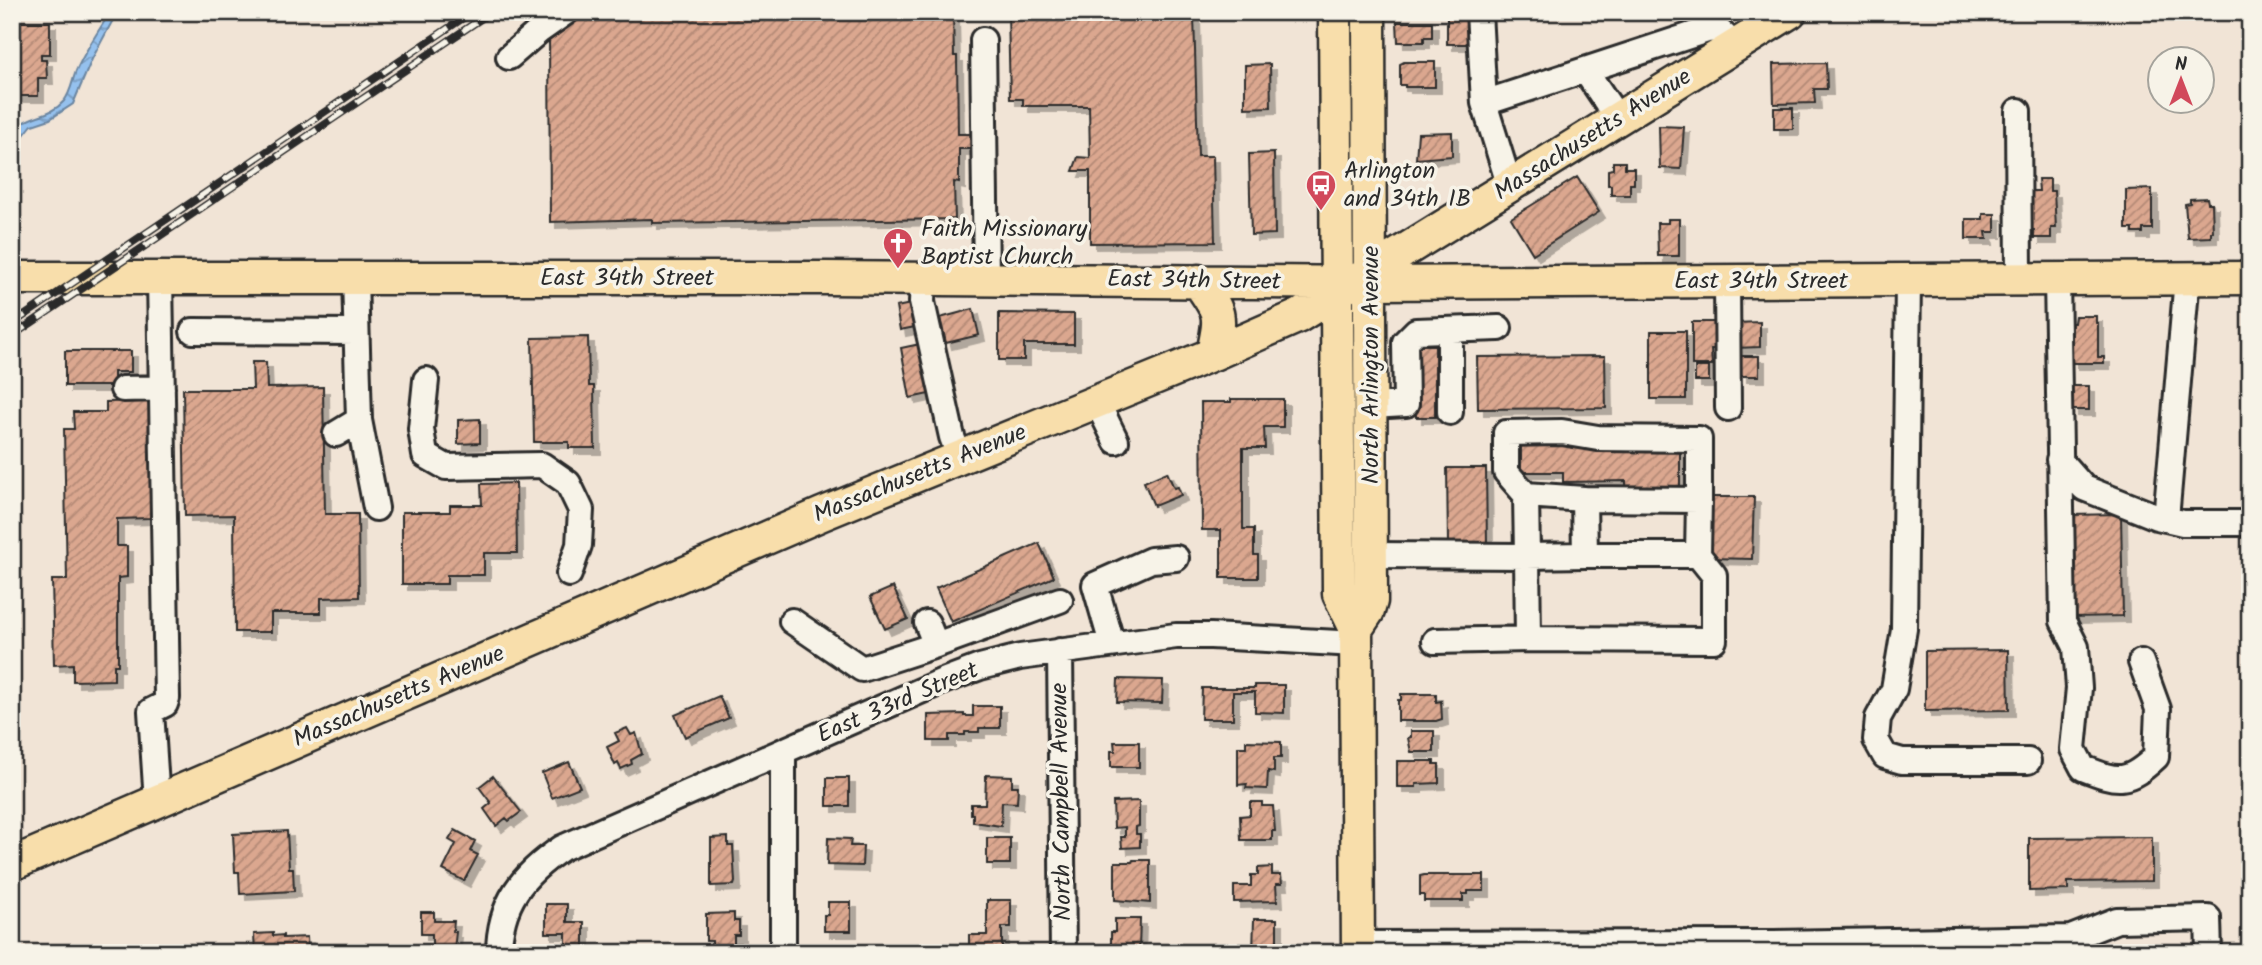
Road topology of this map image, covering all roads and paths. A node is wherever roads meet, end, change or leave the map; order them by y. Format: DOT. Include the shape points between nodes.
graph roads {
  1 [pos="566,12"];
  2 [pos="1335,12"];
  3 [pos="1369,12"];
  4 [pos="1479,12"];
  5 [pos="1790,12"];
  6 [pos="1722,30"];
  7 [pos="983,40"];
  8 [pos="509,57"];
  9 [pos="1585,70"];
  10 [pos="1484,103"];
  11 [pos="2018,111"];
  12 [pos="1618,119"];
  13 [pos="1510,187"];
  14 [pos="12,278"];
  15 [pos="160,278"];
  16 [pos="355,278"];
  17 [pos="2188,278"];
  18 [pos="2250,278"];
  19 [pos="923,279"];
  20 [pos="986,279"];
  21 [pos="2019,279"];
  22 [pos="2057,279"];
  23 [pos="1908,280"];
  24 [pos="1198,281"];
  25 [pos="1727,281"];
  26 [pos="1354,282"];
  27 [pos="1499,328"];
  28 [pos="1450,330"];
  29 [pos="193,331"];
  30 [pos="356,332"];
  31 [pos="1213,354"];
  32 [pos="426,380"];
  33 [pos="123,388"];
  34 [pos="162,388"];
  35 [pos="1097,402"];
  36 [pos="1371,406"];
  37 [pos="1728,408"];
  38 [pos="1450,412"];
  39 [pos="359,420"];
  40 [pos="336,434"];
  41 [pos="1116,441"];
  42 [pos="960,458"];
  43 [pos="2059,460"];
  44 [pos="1526,495"];
  45 [pos="1584,499"];
  46 [pos="1699,500"];
  47 [pos="376,508"];
  48 [pos="2166,519"];
  49 [pos="2250,523"];
  50 [pos="1371,555"];
  51 [pos="1585,555"];
  52 [pos="1698,555"];
  53 [pos="1527,556"];
  54 [pos="1176,558"];
  55 [pos="569,574"];
  56 [pos="1060,600"];
  57 [pos="792,621"];
  58 [pos="1356,636"];
  59 [pos="1528,639"];
  60 [pos="1435,642"];
  61 [pos="1112,644"];
  62 [pos="1060,652"];
  63 [pos="2141,662"];
  64 [pos="783,751"];
  65 [pos="2028,761"];
  66 [pos="157,802"];
  67 [pos="12,864"];
  68 [pos="1932,946"];
  69 [pos="1983,946"];
  70 [pos="2031,946"];
  71 [pos="1832,947"];
  72 [pos="1883,947"];
  73 [pos="1475,948"];
  74 [pos="1515,948"];
  75 [pos="1558,948"];
  76 [pos="1599,948"];
  77 [pos="1640,948"];
  78 [pos="1683,948"];
  79 [pos="1717,948"];
  80 [pos="1782,948"];
  81 [pos="1357,949"];
  82 [pos="499,953"];
  83 [pos="783,953"];
  84 [pos="1063,953"];
  85 [pos="2209,953"];
  1 -- 8 [label="street"];
  2 -- 26 [label="main road, North Arlington Avenue"];
  3 -- 26 [label="main road, North Arlington Avenue"];
  4 -- 10 [label="street"];
  5 -- 6 [label="main road, Massachusetts Avenue"];
  6 -- 9 [label="street"];
  6 -- 12 [label="main road, Massachusetts Avenue"];
  7 -- 20 [label="street"];
  9 -- 10 [label="street"];
  9 -- 12 [label="street"];
  10 -- 13 [label="street"];
  11 -- 21 [label="street"];
  12 -- 13 [label="main road, Massachusetts Avenue"];
  13 -- 26 [label="main road, Massachusetts Avenue"];
  14 -- 15 [label="main road, East 34th Street"];
  15 -- 16 [label="main road, East 34th Street"];
  15 -- 34 [label="street"];
  16 -- 19 [label="main road, East 34th Street"];
  16 -- 30 [label="street"];
  17 -- 18 [label="main road, East 34th Street"];
  17 -- 22 [label="main road, East 34th Street"];
  17 -- 48 [label="street"];
  19 -- 20 [label="main road, East 34th Street"];
  19 -- 42 [label="street" via="922,302"];
  20 -- 24 [label="main road, East 34th Street"];
  21 -- 22 [label="main road, East 34th Street"];
  21 -- 23 [label="main road, East 34th Street"];
  22 -- 43 [label="street"];
  23 -- 25 [label="main road, East 34th Street"];
  23 -- 65 [label="street" via="1904,629 1894,689 1878,718 1876,740 1885,756 1902,761"];
  24 -- 26 [label="main road, East 34th Street"];
  24 -- 31 [label="main road" via="1217,309"];
  25 -- 26 [label="main road, East 34th Street"];
  25 -- 37 [label="street"];
  26 -- 31 [label="main road, Massachusetts Avenue" via="1299,316"];
  26 -- 36 [label="main road, North Arlington Avenue"];
  26 -- 58 [label="main road, North Arlington Avenue" via="1339,594"];
  27 -- 28 [label="street"];
  28 -- 36 [label="street" via="1416,331 1405,342 1406,404"];
  28 -- 38 [label="street"];
  29 -- 30 [label="street"];
  30 -- 39 [label="street"];
  31 -- 35 [label="main road, Massachusetts Avenue"];
  32 -- 55 [label="street" via="421,429 425,455 446,467 542,465 568,483 580,510 579,545"];
  33 -- 34 [label="street"];
  34 -- 66 [label="street" via="167,698 165,705 151,711"];
  35 -- 41 [label="street"];
  35 -- 42 [label="main road, Massachusetts Avenue"];
  36 -- 50 [label="main road, North Arlington Avenue"];
  39 -- 40 [label="street"];
  39 -- 47 [label="street"];
  42 -- 66 [label="main road, Massachusetts Avenue"];
  43 -- 48 [label="street" via="2084,488"];
  43 -- 63 [label="street" via="2063,621 2076,647 2079,688 2073,749 2083,768 2111,778 2136,775 2156,757 2158,709"];
  44 -- 45 [label="street"];
  44 -- 46 [label="street" via="1506,472 1506,433 1699,439"];
  44 -- 53 [label="street"];
  45 -- 46 [label="street"];
  45 -- 51 [label="street"];
  46 -- 52 [label="street"];
  48 -- 49 [label="street"];
  50 -- 53 [label="street"];
  50 -- 58 [label="main road, North Arlington Avenue" via="1371,606"];
  51 -- 52 [label="street"];
  51 -- 53 [label="street"];
  52 -- 59 [label="street" via="1714,575 1714,640"];
  53 -- 59 [label="street"];
  54 -- 61 [label="street" via="1151,560 1095,584"];
  56 -- 57 [label="street" via="932,634 862,669"];
  58 -- 61 [label="street, East 33rd Street" via="1195,635"];
  58 -- 81 [label="main road, North Arlington Avenue"];
  59 -- 60 [label="street"];
  61 -- 62 [label="street, East 33rd Street"];
  62 -- 64 [label="street, East 33rd Street" via="980,667"];
  62 -- 84 [label="street, North Campbell Avenue"];
  64 -- 82 [label="street, East 33rd Street" via="562,848 542,861 510,901 501,926"];
  64 -- 83 [label="street"];
  66 -- 67 [label="main road, Massachusetts Avenue"];
  68 -- 69 [label="street"];
  68 -- 72 [label="street"];
  69 -- 70 [label="street"];
  70 -- 85 [label="street" via="2071,938 2117,920 2208,918"];
  71 -- 72 [label="street"];
  71 -- 80 [label="street"];
  73 -- 74 [label="street"];
  73 -- 81 [label="street"];
  74 -- 75 [label="street"];
  75 -- 76 [label="street"];
  76 -- 77 [label="street"];
  77 -- 78 [label="street"];
  78 -- 79 [label="street"];
  79 -- 80 [label="street"];
}
